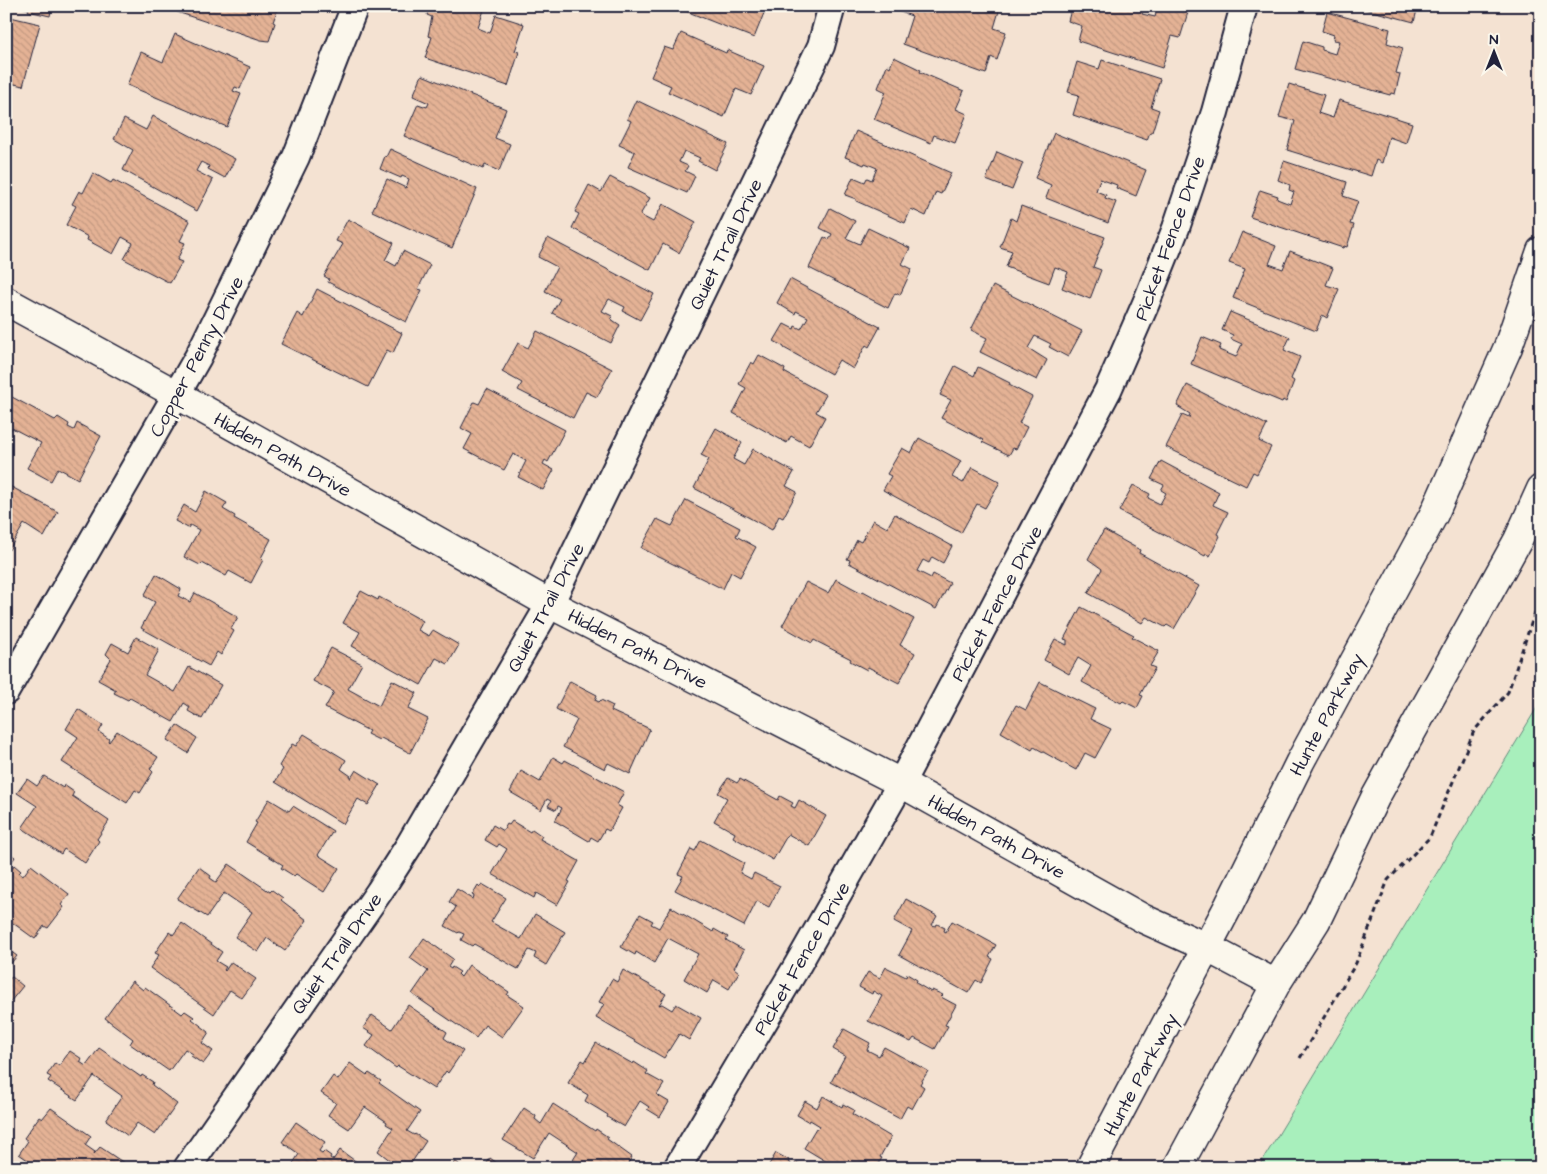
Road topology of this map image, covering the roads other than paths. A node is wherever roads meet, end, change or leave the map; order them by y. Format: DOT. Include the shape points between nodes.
graph roads {
  1 [pos="355,6"];
  2 [pos="832,6"];
  3 [pos="1244,6"];
  4 [pos="1541,251"];
  5 [pos="6,301"];
  6 [pos="176,394"];
  7 [pos="1541,489"];
  8 [pos="550,604"];
  9 [pos="6,691"];
  10 [pos="901,783"];
  11 [pos="1206,947"];
  12 [pos="1276,984"];
  13 [pos="187,1168"];
  14 [pos="677,1168"];
  15 [pos="1090,1168"];
  16 [pos="1178,1168"];
  1 -- 6 [label="street, Copper Penny Drive" via="296,157 198,357"];
  2 -- 8 [label="street, Quiet Trail Drive" via="821,46"];
  3 -- 10 [label="street, Picket Fence Drive" via="1215,112 1176,228 1112,382"];
  4 -- 11 [label="main road, Hunte Parkway" via="1508,347 1434,514 1300,762"];
  5 -- 6 [label="main road, Hidden Path Drive"];
  6 -- 8 [label="main road, Hidden Path Drive"];
  6 -- 9 [label="street, Copper Penny Drive"];
  7 -- 12 [label="main road" via="1518,540 1375,798 1316,921"];
  8 -- 10 [label="main road, Hidden Path Drive"];
  8 -- 13 [label="street, Quiet Trail Drive" via="374,900"];
  10 -- 11 [label="main road, Hidden Path Drive" via="1144,919"];
  10 -- 14 [label="street, Picket Fence Drive"];
  11 -- 12 [label="main road, Hidden Path Drive"];
  11 -- 15 [label="main road, Hunte Parkway"];
  12 -- 16 [label="main road"];
}
